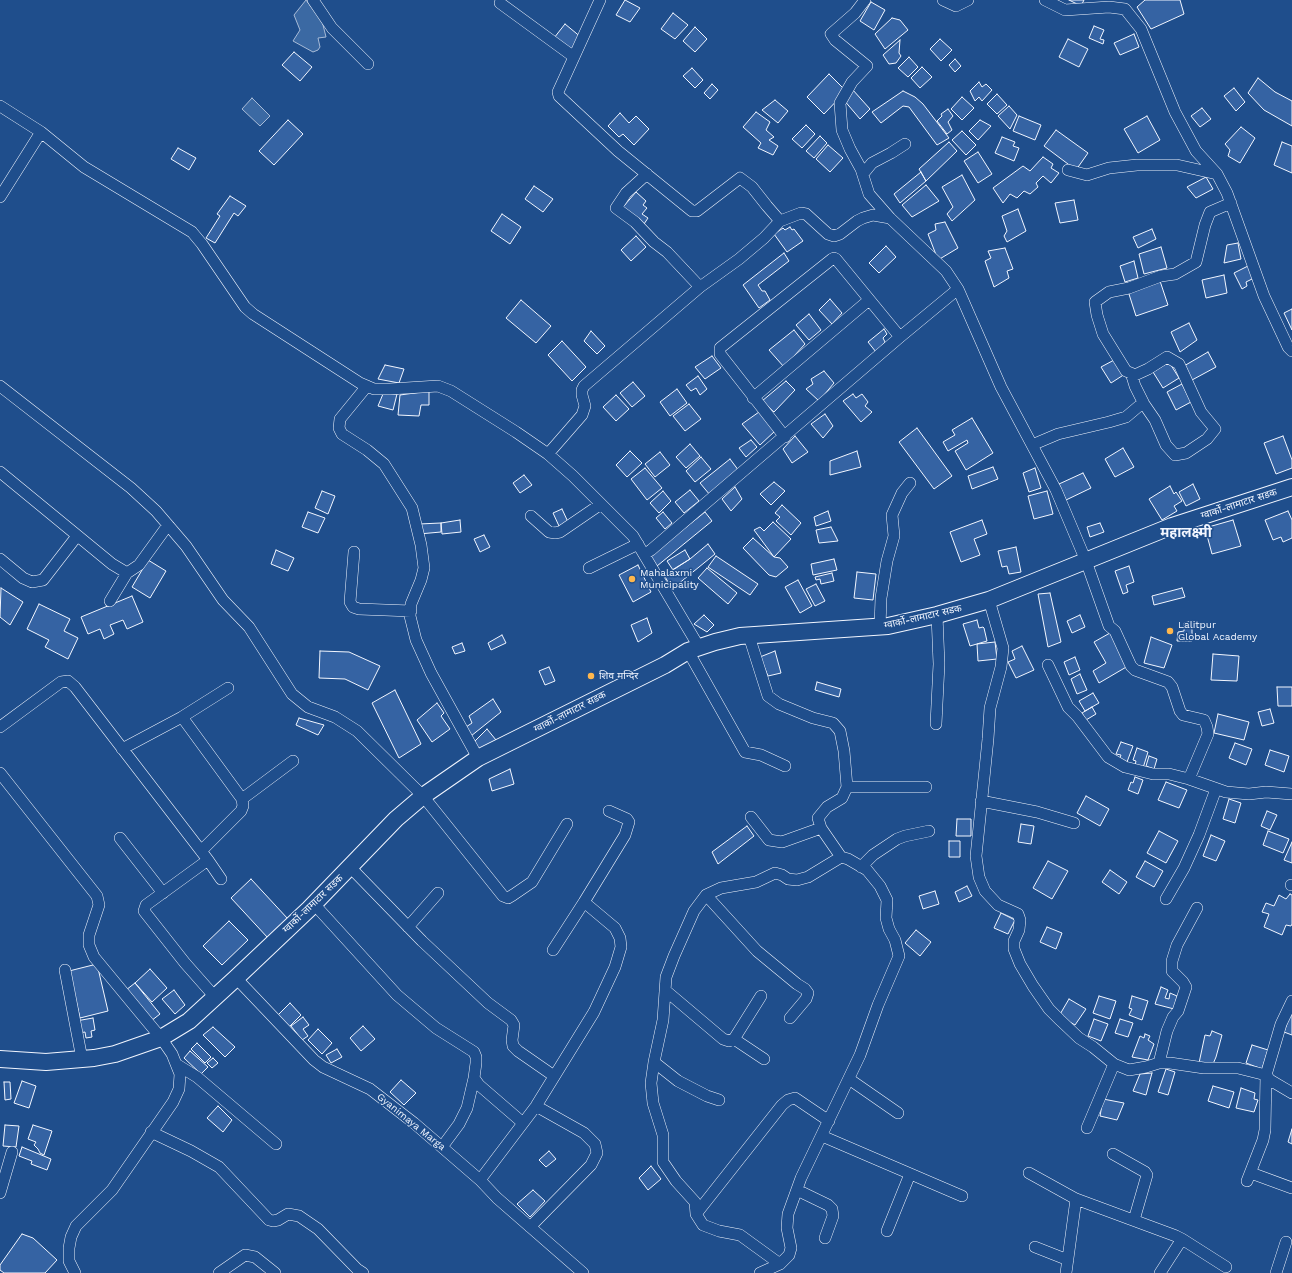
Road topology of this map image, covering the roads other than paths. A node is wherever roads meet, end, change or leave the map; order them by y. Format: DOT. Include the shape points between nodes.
graph roads {
  1 [pos="313,0"];
  2 [pos="600,0"];
  3 [pos="865,0"];
  4 [pos="943,0"];
  5 [pos="968,0"];
  6 [pos="1045,0"];
  7 [pos="500,2"];
  8 [pos="574,57"];
  9 [pos="368,64"];
  10 [pos="0,106"];
  11 [pos="41,132"];
  12 [pos="905,144"];
  13 [pos="1068,170"];
  14 [pos="647,174"];
  15 [pos="863,174"];
  16 [pos="1217,174"];
  17 [pos="0,197"];
  18 [pos="1231,203"];
  19 [pos="890,218"];
  20 [pos="780,221"];
  21 [pos="700,287"];
  22 [pos="958,289"];
  23 [pos="869,300"];
  24 [pos="900,337"];
  25 [pos="1292,351"];
  26 [pos="1131,373"];
  27 [pos="0,386"];
  28 [pos="367,386"];
  29 [pos="753,398"];
  30 [pos="1144,404"];
  31 [pos="785,437"];
  32 [pos="1032,445"];
  33 [pos="548,454"];
  34 [pos="0,472"];
  35 [pos="910,483"];
  36 [pos="1292,487"];
  37 [pos="601,504"];
  38 [pos="531,516"];
  39 [pos="168,525"];
  40 [pos="77,536"];
  41 [pos="638,544"];
  42 [pos="354,552"];
  43 [pos="645,554"];
  44 [pos="0,559"];
  45 [pos="1086,561"];
  46 [pos="589,568"];
  47 [pos="127,573"];
  48 [pos="989,600"];
  49 [pos="110,601"];
  50 [pos="411,612"];
  51 [pos="937,615"];
  52 [pos="880,627"];
  53 [pos="749,636"];
  54 [pos="694,649"];
  55 [pos="1048,665"];
  56 [pos="228,688"];
  57 [pos="182,717"];
  58 [pos="936,724"];
  59 [pos="0,727"];
  60 [pos="122,748"];
  61 [pos="478,758"];
  62 [pos="293,761"];
  63 [pos="785,766"];
  64 [pos="0,773"];
  65 [pos="1189,779"];
  66 [pos="847,787"];
  67 [pos="926,787"];
  68 [pos="1216,789"];
  69 [pos="1292,794"];
  70 [pos="423,796"];
  71 [pos="242,799"];
  72 [pos="981,801"];
  73 [pos="609,811"];
  74 [pos="751,817"];
  75 [pos="1074,823"];
  76 [pos="566,824"];
  77 [pos="821,828"];
  78 [pos="929,831"];
  79 [pos="120,838"];
  80 [pos="201,851"];
  81 [pos="841,858"];
  82 [pos="208,860"];
  83 [pos="350,867"];
  84 [pos="861,867"];
  85 [pos="221,879"];
  86 [pos="163,893"];
  87 [pos="438,893"];
  88 [pos="706,895"];
  89 [pos="1166,899"];
  90 [pos="584,902"];
  91 [pos="314,904"];
  92 [pos="1197,908"];
  93 [pos="408,927"];
  94 [pos="553,950"];
  95 [pos="65,970"];
  96 [pos="236,978"];
  97 [pos="665,990"];
  98 [pos="761,996"];
  99 [pos="215,997"];
  100 [pos="1292,1001"];
  101 [pos="790,1018"];
  102 [pos="161,1038"];
  103 [pos="734,1039"];
  104 [pos="82,1059"];
  105 [pos="764,1059"];
  106 [pos="0,1060"];
  107 [pos="654,1062"];
  108 [pos="1159,1062"];
  109 [pos="176,1064"];
  110 [pos="1114,1064"];
  111 [pos="1266,1075"];
  112 [pos="554,1076"];
  113 [pos="474,1078"];
  114 [pos="849,1079"];
  115 [pos="1292,1094"];
  116 [pos="719,1100"];
  117 [pos="536,1106"];
  118 [pos="898,1113"];
  119 [pos="829,1121"];
  120 [pos="523,1123"];
  121 [pos="1087,1128"];
  122 [pos="151,1132"];
  123 [pos="822,1136"];
  124 [pos="276,1144"];
  125 [pos="442,1147"];
  126 [pos="12,1152"];
  127 [pos="1113,1154"];
  128 [pos="1029,1173"];
  129 [pos="910,1174"];
  130 [pos="480,1180"];
  131 [pos="1292,1188"];
  132 [pos="797,1190"];
  133 [pos="0,1193"];
  134 [pos="962,1196"];
  135 [pos="1076,1199"];
  136 [pos="696,1214"];
  137 [pos="1134,1220"];
  138 [pos="530,1227"];
  139 [pos="887,1231"];
  140 [pos="825,1238"];
  141 [pos="1182,1239"];
  142 [pos="1286,1242"];
  143 [pos="1036,1247"];
  144 [pos="1068,1260"];
  145 [pos="780,1264"];
  146 [pos="1226,1267"];
  147 [pos="76,1273"];
  148 [pos="219,1273"];
  149 [pos="275,1273"];
  150 [pos="363,1273"];
  151 [pos="583,1273"];
  152 [pos="760,1273"];
  153 [pos="1066,1273"];
  154 [pos="1160,1273"];
  155 [pos="1276,1273"];
  1 -- 9 [label="street" via="332,28"];
  2 -- 8 [label="street"];
  3 -- 15 [label="street" via="855,13 831,34 834,40 867,66 852,82 840,103 842,130"];
  4 -- 5 [label="street" via="956,6"];
  6 -- 16 [label="street" via="1065,10 1109,7 1125,9 1141,29 1174,112 1196,152"];
  7 -- 8 [label="street"];
  8 -- 14 [label="street" via="558,92 559,96 618,151"];
  10 -- 11 [label="street"];
  11 -- 17 [label="street"];
  11 -- 28 [label="street" via="84,167 192,232 252,314"];
  12 -- 15 [label="street" via="872,163"];
  13 -- 16 [label="street" via="1087,175 1109,168 1177,165"];
  14 -- 20 [label="street" via="694,211 740,178 752,187"];
  14 -- 21 [label="street" via="626,193 616,208 667,252"];
  15 -- 19 [label="street" via="869,194"];
  16 -- 18 [label="street"];
  18 -- 25 [label="street" via="1264,296"];
  18 -- 26 [label="street" via="1210,212 1196,262 1175,274 1109,292 1096,302 1097,315 1104,334 1126,371"];
  19 -- 20 [label="street" via="873,215 857,221 834,236 801,212"];
  19 -- 22 [label="street" via="946,271"];
  20 -- 21 [label="street" via="739,259"];
  21 -- 33 [label="street" via="584,386 582,395 585,406 582,415"];
  22 -- 24 [label="street"];
  22 -- 32 [label="street" via="1001,386"];
  23 -- 24 [label="street"];
  23 -- 29 [label="street"];
  23 -- 29 [label="street" via="836,259 832,258 720,348 720,354"];
  24 -- 31 [label="street"];
  26 -- 30 [label="street"];
  26 -- 30 [label="street" via="1135,375 1167,357 1179,364 1201,412 1214,430 1186,453 1175,455 1166,445 1155,420"];
  27 -- 39 [label="street" via="131,488"];
  28 -- 33 [label="street" via="374,389 438,386 451,391"];
  28 -- 50 [label="street" via="340,419 339,428 342,434 368,450 384,464 412,508 424,568 411,604"];
  29 -- 31 [label="street"];
  30 -- 32 [label="street" via="1126,417 1058,434"];
  31 -- 43 [label="street"];
  32 -- 45 [label="street" via="1056,490"];
  33 -- 37 [label="street"];
  34 -- 40 [label="street"];
  35 -- 52 [label="street" via="902,493 892,515 894,536 881,598"];
  36 -- 45 [label="main road, ग्वार्को-लामाटार सडक" via="1172,526"];
  37 -- 38 [label="street" via="555,533 549,532"];
  37 -- 41 [label="street"];
  39 -- 47 [label="street" via="139,566"];
  39 -- 70 [label="street" via="186,546 223,600 249,627 292,694 308,707 335,717 357,731"];
  40 -- 44 [label="street" via="42,580 32,582 23,578"];
  40 -- 47 [label="street"];
  41 -- 43 [label="street"];
  41 -- 46 [label="street"];
  42 -- 50 [label="street" via="350,602 353,607"];
  43 -- 54 [label="street"];
  45 -- 48 [label="main road, ग्वार्को-लामाटार सडक"];
  45 -- 65 [label="street" via="1109,626 1115,631 1132,666 1136,670 1168,682 1180,711 1204,720 1208,734"];
  47 -- 49 [label="street"];
  48 -- 51 [label="main road, ग्वार्को-लामाटार सडक"];
  48 -- 72 [label="street" via="1004,648 990,708"];
  50 -- 61 [label="street" via="416,640 428,667"];
  51 -- 52 [label="main road, ग्वार्को-लामाटार सडक"];
  51 -- 58 [label="street" via="939,664"];
  52 -- 53 [label="main road, ग्वार्को-लामाटार सडक"];
  53 -- 54 [label="main road, ग्वार्को-लामाटार सडक" via="740,636"];
  53 -- 66 [label="street" via="768,696 779,704 833,723 840,731"];
  54 -- 61 [label="main road, ग्वार्को-लामाटार सडक"];
  54 -- 63 [label="street" via="745,752 761,755"];
  55 -- 65 [label="street" via="1068,706 1108,757 1125,767"];
  56 -- 57 [label="street"];
  57 -- 60 [label="street"];
  57 -- 71 [label="street"];
  59 -- 60 [label="street" via="60,682 68,681"];
  60 -- 80 [label="street"];
  61 -- 70 [label="main road, ग्वार्को-लामाटार सडक"];
  62 -- 71 [label="street"];
  64 -- 102 [label="street" via="97,896 99,904 89,935 89,945 94,957"];
  65 -- 68 [label="street"];
  66 -- 67 [label="street"];
  66 -- 77 [label="street" via="842,798 827,807 818,818"];
  68 -- 69 [label="street" via="1249,794"];
  68 -- 89 [label="street" via="1199,835"];
  70 -- 76 [label="street" via="497,889 508,898 532,882"];
  70 -- 83 [label="main road, ग्वार्को-लामाटार सडक"];
  71 -- 80 [label="street" via="241,811"];
  72 -- 75 [label="street" via="1037,812"];
  72 -- 110 [label="street" via="976,856 979,877 985,891 998,905 1018,914 1019,930 1014,941 1014,949 1020,964 1049,1009 1079,1038"];
  73 -- 90 [label="street" via="629,822 625,835"];
  74 -- 77 [label="street" via="769,840 782,842"];
  77 -- 81 [label="street"];
  78 -- 84 [label="street" via="897,840 872,855"];
  79 -- 86 [label="street"];
  80 -- 82 [label="street"];
  81 -- 84 [label="street"];
  81 -- 88 [label="street" via="803,879 788,879 775,873 756,882 721,888"];
  82 -- 85 [label="street"];
  82 -- 86 [label="street"];
  83 -- 91 [label="main road, ग्वार्को-लामाटार सडक"];
  83 -- 93 [label="street"];
  84 -- 114 [label="street" via="867,870 880,886 887,900 886,918 899,956"];
  86 -- 99 [label="street" via="146,905 144,911"];
  87 -- 93 [label="street"];
  88 -- 97 [label="street" via="694,911 674,956 666,977"];
  88 -- 101 [label="street" via="757,951 808,993"];
  90 -- 94 [label="street"];
  90 -- 112 [label="street" via="615,928 621,947 615,967 594,1012"];
  91 -- 96 [label="main road, ग्वार्को-लामाटार सडक"];
  91 -- 113 [label="street" via="397,995 436,1028 474,1052"];
  92 -- 108 [label="street" via="1177,944 1172,961 1172,970 1186,987 1178,1011 1167,1030"];
  93 -- 112 [label="street" via="488,1003 511,1020 514,1025 513,1046"];
  95 -- 104 [label="street"];
  96 -- 99 [label="main road, ग्वार्को-लामाटार सडक"];
  96 -- 125 [label="street, Gyanimaya Marga" via="314,1060 323,1067 370,1088"];
  97 -- 103 [label="street" via="723,1039"];
  97 -- 107 [label="street" via="663,1020"];
  98 -- 103 [label="street"];
  99 -- 102 [label="main road, ग्वार्को-लामाटार सडक" via="189,1021"];
  100 -- 111 [label="street" via="1281,1024"];
  102 -- 104 [label="main road, ग्वार्को-लामाटार सडक" via="114,1054"];
  102 -- 109 [label="street"];
  103 -- 105 [label="street"];
  104 -- 106 [label="main road, ग्वार्को-लामाटार सडक" via="46,1062"];
  107 -- 116 [label="street" via="678,1080"];
  107 -- 136 [label="street" via="651,1083 653,1103 663,1135 663,1162 695,1202"];
  108 -- 110 [label="street" via="1129,1070"];
  108 -- 111 [label="street" via="1204,1068 1238,1068"];
  109 -- 122 [label="street" via="180,1074 179,1089 173,1102"];
  109 -- 124 [label="street" via="197,1077"];
  110 -- 121 [label="street"];
  111 -- 115 [label="street"];
  111 -- 131 [label="street" via="1265,1130 1249,1177"];
  112 -- 117 [label="street"];
  113 -- 120 [label="street"];
  113 -- 125 [label="street" via="468,1108"];
  114 -- 118 [label="street"];
  114 -- 119 [label="street"];
  117 -- 120 [label="street"];
  117 -- 138 [label="street" via="584,1133 595,1144 597,1154 592,1165"];
  119 -- 123 [label="street"];
  119 -- 136 [label="street" via="795,1098 788,1100"];
  120 -- 130 [label="street"];
  122 -- 147 [label="street" via="112,1190 76,1226 70,1237 69,1261"];
  122 -- 150 [label="street" via="219,1168 269,1220 278,1220 288,1214 305,1220 318,1229"];
  123 -- 129 [label="street"];
  123 -- 132 [label="street"];
  125 -- 130 [label="street, Gyanimaya Marga"];
  126 -- 133 [label="street"];
  127 -- 137 [label="street" via="1147,1175"];
  128 -- 135 [label="street"];
  129 -- 134 [label="street"];
  129 -- 139 [label="street"];
  130 -- 138 [label="street, Gyanimaya Marga"];
  132 -- 140 [label="street" via="832,1208 833,1216"];
  132 -- 145 [label="street" via="788,1214 787,1228 791,1248 789,1255"];
  135 -- 137 [label="street"];
  135 -- 144 [label="street"];
  136 -- 145 [label="street" via="704,1225 740,1235"];
  137 -- 141 [label="street"];
  138 -- 151 [label="street, Gyanimaya Marga"];
  141 -- 146 [label="street"];
  141 -- 154 [label="street"];
  142 -- 155 [label="street"];
  143 -- 144 [label="street"];
  144 -- 153 [label="street"];
  145 -- 152 [label="street"];
  148 -- 149 [label="street" via="245,1255 255,1257"];
}
